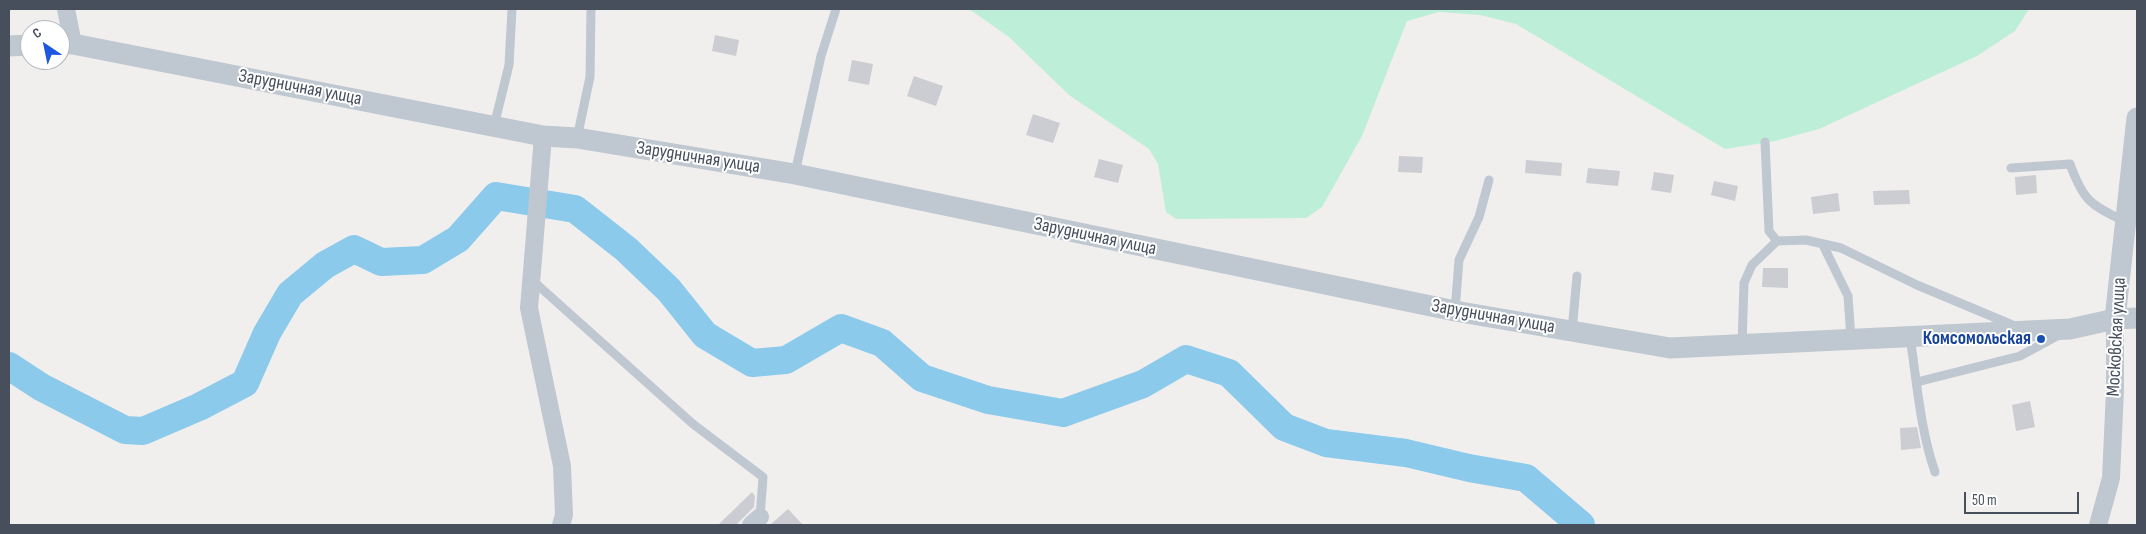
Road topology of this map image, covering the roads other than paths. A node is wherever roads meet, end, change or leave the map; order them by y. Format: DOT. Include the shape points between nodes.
graph roads {
  1 [pos="512,9"];
  2 [pos="591,9"];
  3 [pos="836,9"];
  4 [pos="70,45"];
  5 [pos="2137,118"];
  6 [pos="494,127"];
  7 [pos="543,136"];
  8 [pos="577,138"];
  9 [pos="1765,142"];
  10 [pos="2011,168"];
  11 [pos="795,174"];
  12 [pos="1489,180"];
  13 [pos="2126,222"];
  14 [pos="1777,241"];
  15 [pos="1824,245"];
  16 [pos="1577,276"];
  17 [pos="531,280"];
  18 [pos="1455,311"];
  19 [pos="2115,318"];
  20 [pos="2137,318"];
  21 [pos="2070,329"];
  22 [pos="1572,331"];
  23 [pos="2027,331"];
  24 [pos="1910,336"];
  25 [pos="1851,339"];
  26 [pos="1742,345"];
  27 [pos="1917,382"];
  28 [pos="1935,472"];
  29 [pos="755,521"];
  30 [pos="561,525"];
  31 [pos="2098,525"];
  1 -- 6 [label="lane" via="509,65"];
  2 -- 8 [label="lane" via="590,76"];
  3 -- 11 [label="lane" via="821,56"];
  4 -- 6 [label="street, Зарудничная улица"];
  5 -- 13 [label="street, Московская улица"];
  6 -- 7 [label="street, Зарудничная улица"];
  7 -- 8 [label="street, Зарудничная улица"];
  7 -- 17 [label="street"];
  8 -- 11 [label="street, Зарудничная улица"];
  9 -- 14 [label="lane" via="1769,231"];
  10 -- 13 [label="lane" via="2070,164 2091,204"];
  11 -- 18 [label="street, Зарудничная улица"];
  12 -- 18 [label="lane" via="1479,217 1459,260"];
  13 -- 19 [label="street, Московская улица"];
  14 -- 15 [label="lane" via="1806,240"];
  14 -- 26 [label="lane" via="1752,265 1744,283"];
  15 -- 23 [label="lane" via="1841,248 1917,285"];
  15 -- 25 [label="lane" via="1848,296"];
  16 -- 22 [label="lane"];
  17 -- 29 [label="lane" via="693,424 764,477"];
  17 -- 30 [label="street" via="529,308 562,466 564,515"];
  18 -- 22 [label="street, Зарудничная улица"];
  19 -- 20 [label="street, Зарудничная улица"];
  19 -- 21 [label="street, Зарудничная улица"];
  19 -- 31 [label="street, Московская улица" via="2111,478"];
  21 -- 23 [label="street, Зарудничная улица"];
  21 -- 27 [label="lane" via="2020,356"];
  22 -- 26 [label="street, Зарудничная улица" via="1670,348"];
  23 -- 24 [label="street, Зарудничная улица"];
  24 -- 25 [label="street, Зарудничная улица"];
  24 -- 27 [label="lane"];
  25 -- 26 [label="street, Зарудничная улица"];
  27 -- 28 [label="lane" via="1922,424"];
}
